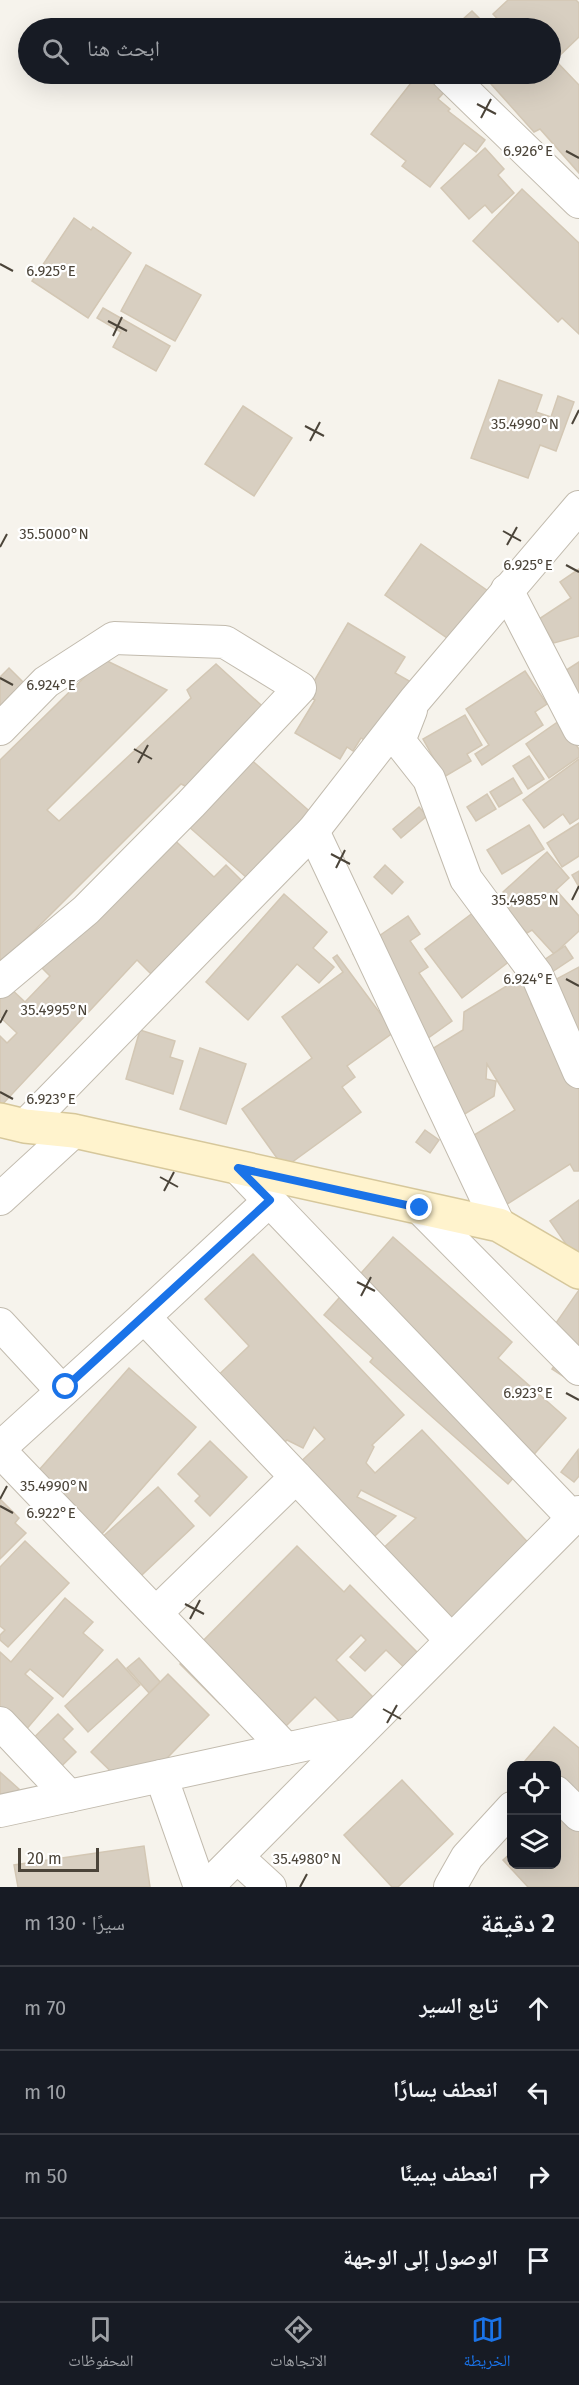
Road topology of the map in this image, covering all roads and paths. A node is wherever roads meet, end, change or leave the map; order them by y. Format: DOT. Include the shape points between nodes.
graph roads {
  1 [pos="457,84"];
  2 [pos="579,202"];
  3 [pos="579,507"];
  4 [pos="507,590"];
  5 [pos="415,700"];
  6 [pos="0,729"];
  7 [pos="579,729"];
  8 [pos="313,831"];
  9 [pos="0,982"];
  10 [pos="579,1072"];
  11 [pos="12,1123"];
  12 [pos="74,1131"];
  13 [pos="238,1168"];
  14 [pos="0,1199"];
  15 [pos="270,1200"];
  16 [pos="420,1208"];
  17 [pos="499,1225"];
  18 [pos="579,1272"];
  19 [pos="144,1317"];
  20 [pos="0,1324"];
  21 [pos="579,1369"];
  22 [pos="62,1391"];
  23 [pos="0,1450"];
  24 [pos="296,1477"];
  25 [pos="576,1515"];
  26 [pos="156,1614"];
  27 [pos="452,1640"];
  28 [pos="0,1724"];
  29 [pos="359,1733"];
  30 [pos="286,1749"];
  31 [pos="160,1776"];
  32 [pos="69,1796"];
  33 [pos="561,1797"];
  34 [pos="0,1811"];
  35 [pos="507,1813"];
  36 [pos="579,1815"];
  37 [pos="237,1857"];
  38 [pos="200,1887"];
  39 [pos="207,1887"];
  40 [pos="270,1887"];
  41 [pos="450,1887"];
  1 -- 2 [label="street"];
  3 -- 4 [label="street"];
  4 -- 5 [label="street"];
  4 -- 7 [label="street"];
  5 -- 8 [label="street"];
  5 -- 10 [label="street" via="399,741 429,779 466,879 537,975"];
  6 -- 9 [label="street" via="46,682 114,638 225,642 300,688 86,910"];
  8 -- 11 [label="street"];
  8 -- 17 [label="street"];
  11 -- 12 [label="main road"];
  12 -- 13 [label="main road"];
  12 -- 14 [label="street"];
  13 -- 15 [label="street"];
  13 -- 16 [label="main road"];
  15 -- 19 [label="street"];
  15 -- 25 [label="street"];
  16 -- 17 [label="main road"];
  16 -- 21 [label="street"];
  17 -- 18 [label="main road"];
  19 -- 22 [label="street"];
  19 -- 24 [label="street"];
  20 -- 22 [label="street"];
  22 -- 23 [label="street"];
  23 -- 26 [label="street"];
  24 -- 26 [label="street"];
  24 -- 27 [label="street"];
  25 -- 27 [label="street"];
  26 -- 30 [label="street"];
  27 -- 29 [label="street"];
  28 -- 32 [label="street"];
  29 -- 30 [label="street"];
  29 -- 37 [label="street"];
  30 -- 31 [label="street"];
  31 -- 32 [label="street"];
  31 -- 38 [label="street"];
  32 -- 34 [label="street"];
  33 -- 36 [label="street"];
  35 -- 41 [label="street" via="467,1857"];
  37 -- 39 [label="street"];
  37 -- 40 [label="street"];
}
